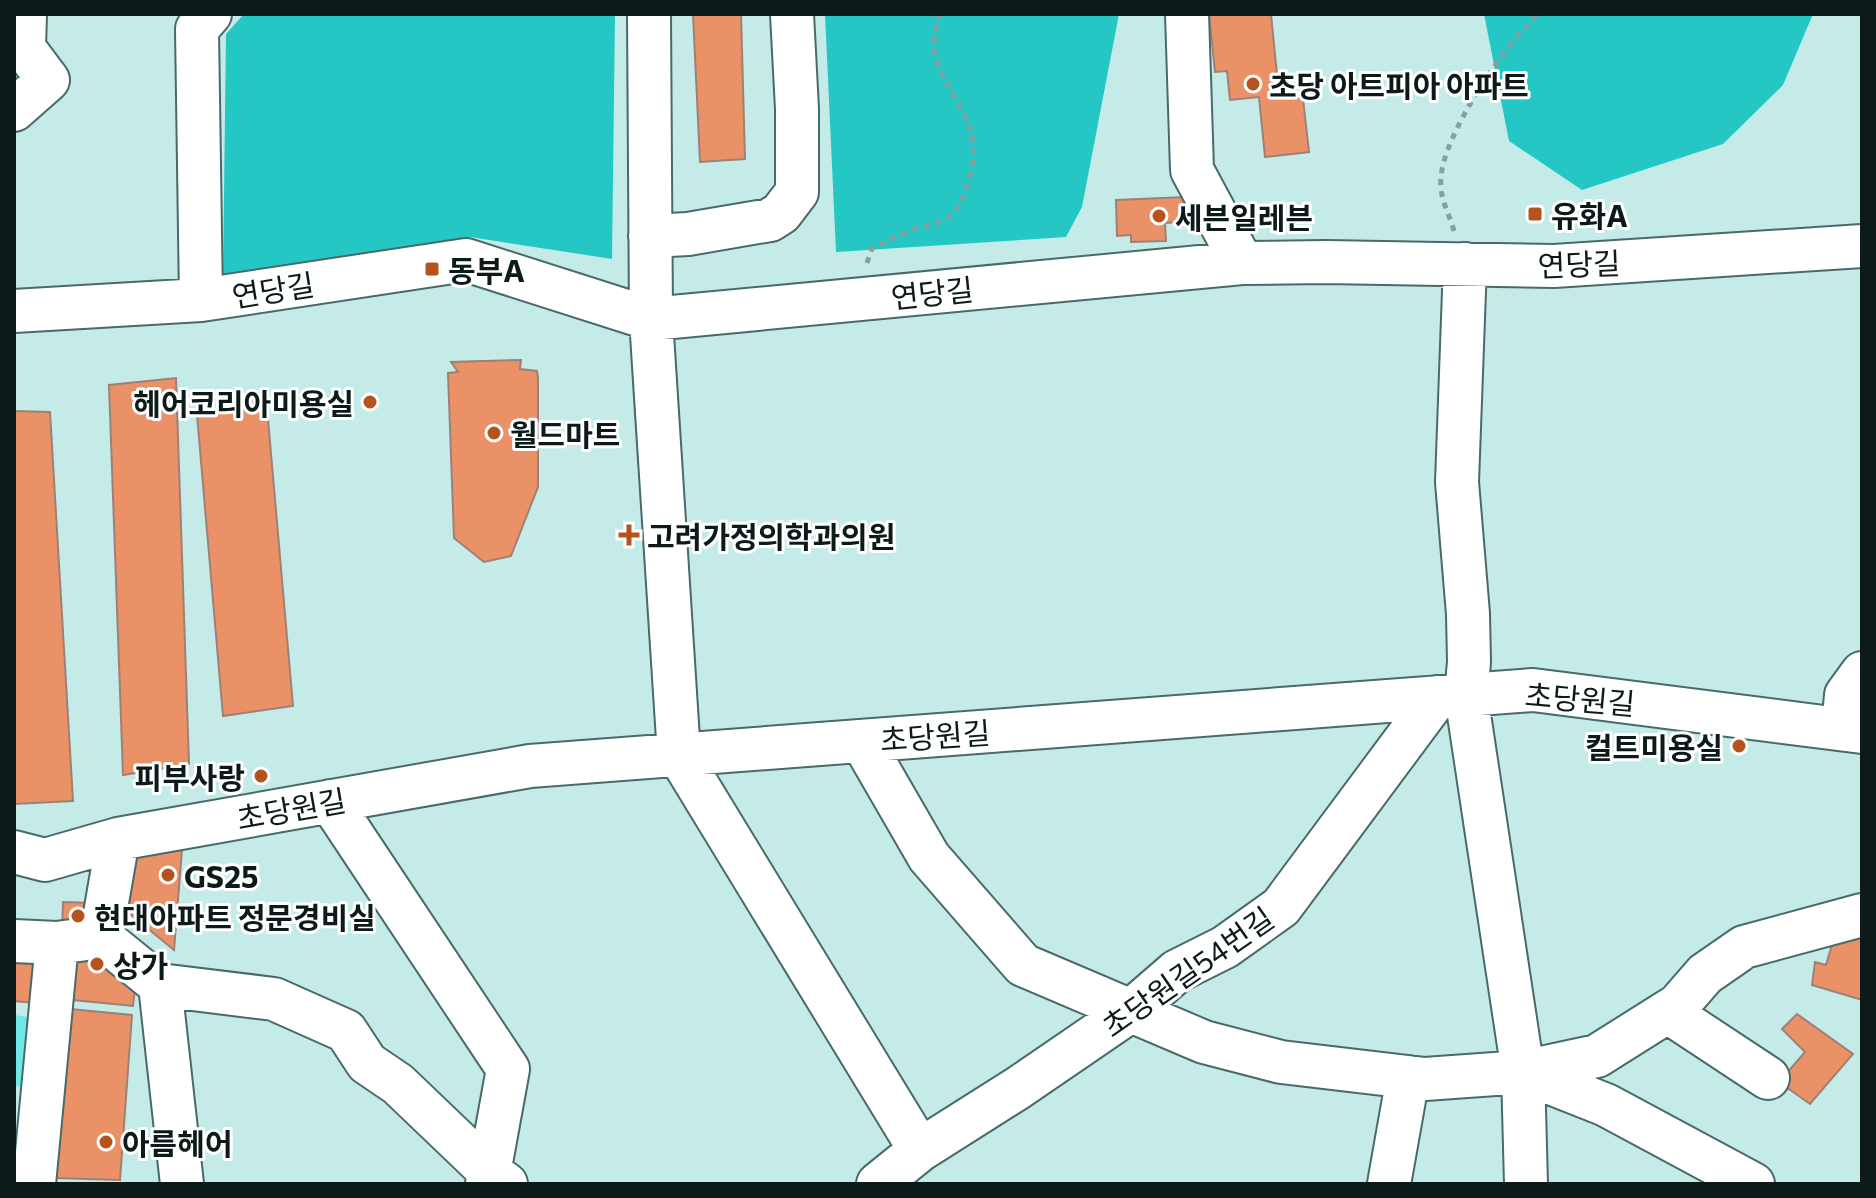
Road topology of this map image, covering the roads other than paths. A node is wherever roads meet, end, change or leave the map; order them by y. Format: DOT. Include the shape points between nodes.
graph roads {
  1 [pos="25,14"];
  2 [pos="210,14"];
  3 [pos="649,14"];
  4 [pos="792,14"];
  5 [pos="1187,14"];
  6 [pos="14,110"];
  7 [pos="650,236"];
  8 [pos="1862,246"];
  9 [pos="1242,263"];
  10 [pos="1459,264"];
  11 [pos="201,300"];
  12 [pos="14,311"];
  13 [pos="651,319"];
  14 [pos="1862,673"];
  15 [pos="1451,696"];
  16 [pos="1853,730"];
  17 [pos="862,741"];
  18 [pos="679,755"];
  19 [pos="330,801"];
  20 [pos="118,839"];
  21 [pos="14,852"];
  22 [pos="1862,915"];
  23 [pos="101,937"];
  24 [pos="14,941"];
  25 [pos="57,943"];
  26 [pos="160,985"];
  27 [pos="1132,1010"];
  28 [pos="1668,1012"];
  29 [pos="1523,1072"];
  30 [pos="1408,1077"];
  31 [pos="1768,1078"];
  32 [pos="920,1150"];
  33 [pos="495,1180"];
  34 [pos="34,1184"];
  35 [pos="182,1184"];
  36 [pos="878,1184"];
  37 [pos="1389,1184"];
  38 [pos="1526,1184"];
  39 [pos="1753,1184"];
  1 -- 6 [label="street" via="24,48 48,80"];
  2 -- 11 [label="street" via="197,29"];
  3 -- 7 [label="street"];
  4 -- 7 [label="street" via="797,192 770,220"];
  5 -- 9 [label="street" via="1192,170"];
  7 -- 13 [label="street"];
  8 -- 10 [label="street, 연당길" via="1554,266"];
  9 -- 10 [label="street, 연당길"];
  9 -- 13 [label="street, 연당길"];
  10 -- 15 [label="street" via="1457,482 1469,662"];
  11 -- 12 [label="street, 연당길"];
  11 -- 13 [label="street, 연당길" via="466,260"];
  13 -- 18 [label="street"];
  14 -- 16 [label="street" via="1846,695"];
  15 -- 16 [label="street, 초당원길" via="1533,690"];
  15 -- 17 [label="street, 초당원길"];
  15 -- 27 [label="street, 초당원길54번길" via="1281,907 1225,947 1177,971"];
  15 -- 29 [label="street"];
  17 -- 18 [label="street, 초당원길"];
  17 -- 27 [label="street" via="929,857 1023,965"];
  18 -- 19 [label="street, 초당원길" via="530,766"];
  18 -- 32 [label="street"];
  19 -- 20 [label="street, 초당원길"];
  19 -- 33 [label="street" via="508,1069"];
  20 -- 21 [label="street, 초당원길" via="45,860"];
  20 -- 23 [label="street"];
  22 -- 28 [label="street" via="1744,947 1705,974"];
  23 -- 25 [label="street"];
  23 -- 26 [label="street"];
  24 -- 25 [label="street"];
  25 -- 34 [label="street"];
  26 -- 33 [label="street" via="274,999 346,1031 367,1063 398,1084"];
  26 -- 35 [label="street"];
  27 -- 30 [label="street" via="1204,1042 1281,1062"];
  27 -- 32 [label="street, 초당원길54번길"];
  28 -- 29 [label="street" via="1597,1056"];
  28 -- 31 [label="street"];
  29 -- 30 [label="street"];
  29 -- 38 [label="street"];
  29 -- 39 [label="street" via="1606,1105"];
  30 -- 37 [label="street"];
  32 -- 36 [label="street, 초당원길54번길"];
}
